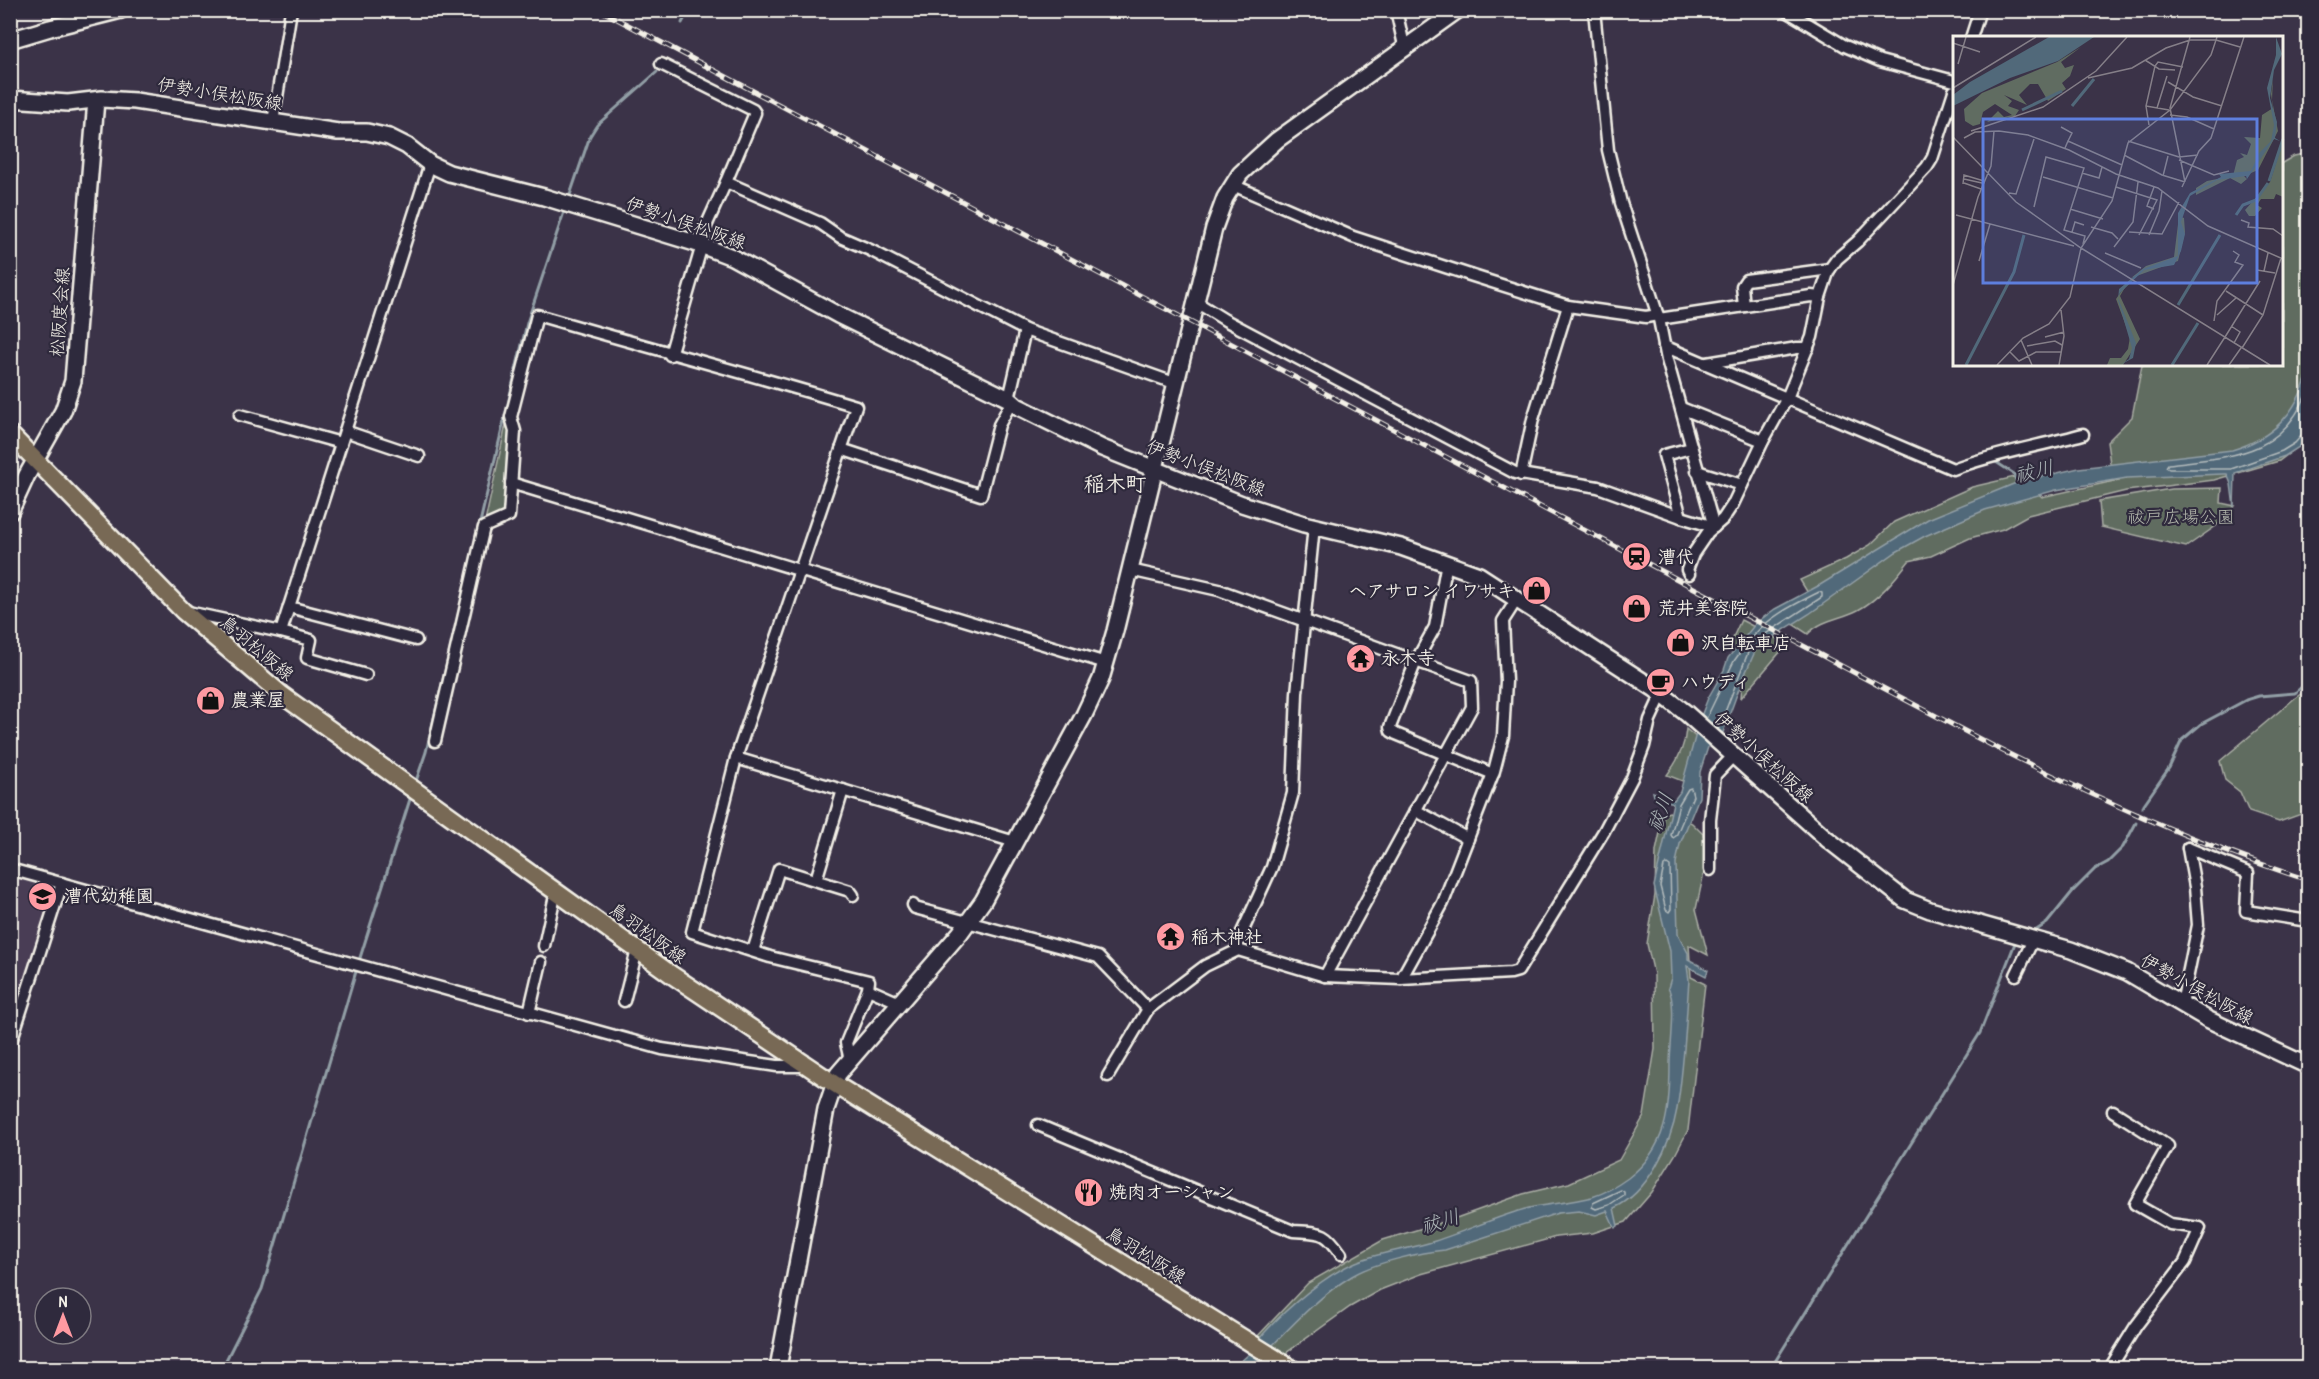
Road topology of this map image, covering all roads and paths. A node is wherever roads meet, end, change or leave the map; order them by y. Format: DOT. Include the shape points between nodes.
graph roads {
  1 [pos="121,10"];
  2 [pos="291,10"];
  3 [pos="1396,10"];
  4 [pos="1458,10"];
  5 [pos="1594,10"];
  6 [pos="1785,10"];
  7 [pos="1980,10"];
  8 [pos="1972,36"];
  9 [pos="10,40"];
  10 [pos="1405,50"];
  11 [pos="661,64"];
  12 [pos="1953,81"];
  13 [pos="1953,94"];
  14 [pos="10,99"];
  15 [pos="96,100"];
  16 [pos="273,122"];
  17 [pos="430,164"];
  18 [pos="726,182"];
  19 [pos="1233,184"];
  20 [pos="700,245"];
  21 [pos="1830,269"];
  22 [pos="1820,297"];
  23 [pos="1196,302"];
  24 [pos="1568,306"];
  25 [pos="1744,306"];
  26 [pos="1658,317"];
  27 [pos="1025,330"];
  28 [pos="1664,346"];
  29 [pos="1808,348"];
  30 [pos="670,355"];
  31 [pos="1707,364"];
  32 [pos="1177,384"];
  33 [pos="1787,399"];
  34 [pos="1011,400"];
  35 [pos="1681,408"];
  36 [pos="240,415"];
  37 [pos="10,427"];
  38 [pos="345,431"];
  39 [pos="10,434"];
  40 [pos="2084,434"];
  41 [pos="1763,441"];
  42 [pos="341,443"];
  43 [pos="1691,448"];
  44 [pos="840,449"];
  45 [pos="419,456"];
  46 [pos="36,459"];
  47 [pos="1154,469"];
  48 [pos="1697,471"];
  49 [pos="1521,475"];
  50 [pos="511,483"];
  51 [pos="1742,485"];
  52 [pos="10,512"];
  53 [pos="1681,518"];
  54 [pos="1314,526"];
  55 [pos="1714,527"];
  56 [pos="1447,562"];
  57 [pos="1130,570"];
  58 [pos="800,571"];
  59 [pos="1689,574"];
  60 [pos="1517,599"];
  61 [pos="289,607"];
  62 [pos="183,611"];
  63 [pos="1305,620"];
  64 [pos="281,632"];
  65 [pos="416,640"];
  66 [pos="1416,662"];
  67 [pos="1106,663"];
  68 [pos="366,675"];
  69 [pos="1662,694"];
  70 [pos="435,741"];
  71 [pos="1444,754"];
  72 [pos="1732,754"];
  73 [pos="736,759"];
  74 [pos="1493,774"];
  75 [pos="843,790"];
  76 [pos="1414,810"];
  77 [pos="1468,839"];
  78 [pos="1015,842"];
  79 [pos="10,869"];
  80 [pos="1710,870"];
  81 [pos="816,880"];
  82 [pos="62,883"];
  83 [pos="556,891"];
  84 [pos="854,895"];
  85 [pos="913,905"];
  86 [pos="2308,921"];
  87 [pos="968,922"];
  88 [pos="2033,940"];
  89 [pos="544,946"];
  90 [pos="637,950"];
  91 [pos="1238,950"];
  92 [pos="753,951"];
  93 [pos="541,962"];
  94 [pos="2016,975"];
  95 [pos="1325,976"];
  96 [pos="1401,979"];
  97 [pos="868,988"];
  98 [pos="624,1001"];
  99 [pos="900,1003"];
  100 [pos="2181,1004"];
  101 [pos="1148,1009"];
  102 [pos="529,1013"];
  103 [pos="11,1041"];
  104 [pos="850,1060"];
  105 [pos="808,1066"];
  106 [pos="2308,1066"];
  107 [pos="1108,1076"];
  108 [pos="833,1083"];
  109 [pos="2113,1111"];
  110 [pos="1038,1125"];
  111 [pos="1341,1254"];
  112 [pos="777,1368"];
  113 [pos="1291,1368"];
  114 [pos="2110,1368"];
  1 -- 9 [label="main road"];
  2 -- 16 [label="street"];
  3 -- 10 [label="street"];
  4 -- 10 [label="main road"];
  5 -- 26 [label="street" via="1608,150"];
  6 -- 12 [label="street" via="1845,46 1880,61"];
  7 -- 8 [label="street"];
  10 -- 19 [label="main road" via="1277,140"];
  11 -- 18 [label="street" via="755,113"];
  13 -- 21 [label="street" via="1927,167"];
  14 -- 15 [label="main road, 伊勢小俣松阪線" via="68,103"];
  15 -- 16 [label="main road, 伊勢小俣松阪線" via="135,101"];
  15 -- 46 [label="main road, 松阪度会線" via="74,381 63,411"];
  16 -- 17 [label="main road, 伊勢小俣松阪線" via="382,135"];
  17 -- 20 [label="main road, 伊勢小俣松阪線" via="462,178 544,197"];
  17 -- 38 [label="street"];
  18 -- 20 [label="street"];
  18 -- 27 [label="street" via="819,223"];
  19 -- 23 [label="main road" via="1221,208"];
  19 -- 24 [label="street" via="1353,237"];
  20 -- 30 [label="street"];
  20 -- 34 [label="main road, 伊勢小俣松阪線" via="750,266 838,315"];
  21 -- 22 [label="street"];
  21 -- 25 [label="street" via="1746,280 1742,286"];
  22 -- 25 [label="street"];
  22 -- 29 [label="street"];
  23 -- 32 [label="main road"];
  23 -- 49 [label="street"];
  24 -- 26 [label="street"];
  24 -- 49 [label="street" via="1533,419"];
  25 -- 26 [label="street"];
  26 -- 28 [label="street"];
  27 -- 32 [label="street"];
  27 -- 34 [label="street"];
  28 -- 31 [label="street"];
  28 -- 35 [label="street"];
  29 -- 31 [label="street"];
  29 -- 33 [label="street"];
  30 -- 44 [label="street" via="856,406"];
  30 -- 50 [label="street" via="537,315 511,417 515,431"];
  31 -- 33 [label="street"];
  32 -- 47 [label="main road"];
  33 -- 40 [label="street" via="1953,469 1986,456"];
  33 -- 41 [label="street"];
  34 -- 44 [label="street" via="999,425 981,495"];
  34 -- 47 [label="main road, 伊勢小俣松阪線" via="1074,435"];
  35 -- 41 [label="street"];
  35 -- 43 [label="street"];
  36 -- 42 [label="street"];
  37 -- 46 [label="main road, 鳥羽松阪線"];
  38 -- 42 [label="street"];
  38 -- 45 [label="street"];
  39 -- 46 [label="main road, 鳥羽松阪線"];
  41 -- 51 [label="street"];
  42 -- 61 [label="street"];
  43 -- 48 [label="street"];
  43 -- 53 [label="street" via="1664,455"];
  44 -- 58 [label="street"];
  46 -- 52 [label="main road, 松阪度会線"];
  46 -- 62 [label="main road, 鳥羽松阪線"];
  47 -- 54 [label="main road, 伊勢小俣松阪線" via="1242,504"];
  47 -- 57 [label="main road"];
  48 -- 51 [label="street"];
  48 -- 55 [label="street"];
  49 -- 53 [label="street" via="1598,487"];
  50 -- 58 [label="street"];
  50 -- 70 [label="street" via="509,516 484,527"];
  51 -- 55 [label="street" via="1723,519"];
  53 -- 55 [label="street"];
  54 -- 56 [label="main road, 伊勢小俣松阪線"];
  54 -- 63 [label="street"];
  55 -- 59 [label="street" via="1693,554"];
  56 -- 60 [label="main road, 伊勢小俣松阪線"];
  56 -- 66 [label="street" via="1435,627"];
  57 -- 63 [label="street" via="1220,590"];
  57 -- 67 [label="main road"];
  58 -- 67 [label="street"];
  58 -- 73 [label="street"];
  60 -- 69 [label="main road, 伊勢小俣松阪線"];
  60 -- 74 [label="street" via="1503,621 1503,736"];
  61 -- 64 [label="street"];
  61 -- 65 [label="street"];
  62 -- 64 [label="street"];
  62 -- 83 [label="main road, 鳥羽松阪線" via="282,695"];
  63 -- 66 [label="street"];
  63 -- 91 [label="street" via="1293,793 1272,867 1238,941"];
  64 -- 68 [label="street" via="311,640 308,658"];
  66 -- 71 [label="street" via="1391,731"];
  66 -- 71 [label="street" via="1471,681 1472,707"];
  67 -- 78 [label="main road" via="1084,715"];
  69 -- 72 [label="main road, 伊勢小俣松阪線"];
  69 -- 96 [label="street" via="1632,778 1610,821 1518,971"];
  71 -- 74 [label="street"];
  71 -- 76 [label="street"];
  72 -- 80 [label="street" via="1715,775"];
  72 -- 88 [label="main road, 伊勢小俣松阪線" via="1819,832 1900,897 1930,910"];
  73 -- 75 [label="street"];
  73 -- 92 [label="street" via="692,932"];
  74 -- 77 [label="street"];
  75 -- 78 [label="street"];
  75 -- 81 [label="street"];
  76 -- 77 [label="street"];
  76 -- 95 [label="street"];
  77 -- 96 [label="street" via="1443,903"];
  78 -- 87 [label="main road"];
  79 -- 82 [label="street"];
  81 -- 84 [label="street"];
  81 -- 92 [label="street" via="779,869"];
  82 -- 102 [label="street"];
  82 -- 103 [label="street"];
  83 -- 89 [label="street"];
  83 -- 90 [label="main road, 鳥羽松阪線"];
  85 -- 87 [label="street"];
  86 -- 100 [label="street" via="2246,912 2248,873 2187,848 2198,925"];
  87 -- 99 [label="main road"];
  87 -- 101 [label="street" via="1098,957"];
  88 -- 94 [label="street"];
  88 -- 100 [label="main road, 伊勢小俣松阪線" via="2127,972"];
  90 -- 98 [label="street"];
  90 -- 105 [label="main road, 鳥羽松阪線"];
  91 -- 95 [label="street"];
  91 -- 101 [label="street" via="1205,966"];
  92 -- 97 [label="street" via="869,981"];
  93 -- 102 [label="street"];
  95 -- 96 [label="street"];
  97 -- 99 [label="street"];
  97 -- 104 [label="street" via="846,1043"];
  99 -- 104 [label="main road"];
  100 -- 106 [label="main road, 伊勢小俣松阪線"];
  101 -- 107 [label="street"];
  102 -- 105 [label="street" via="662,1049 777,1066"];
  104 -- 108 [label="main road"];
  105 -- 108 [label="main road, 鳥羽松阪線"];
  108 -- 112 [label="main road"];
  108 -- 113 [label="main road, 鳥羽松阪線"];
  109 -- 114 [label="street" via="2168,1146 2135,1204 2170,1224 2200,1228 2185,1262 2136,1326"];
  110 -- 111 [label="street" via="1293,1231 1323,1233"];
}
